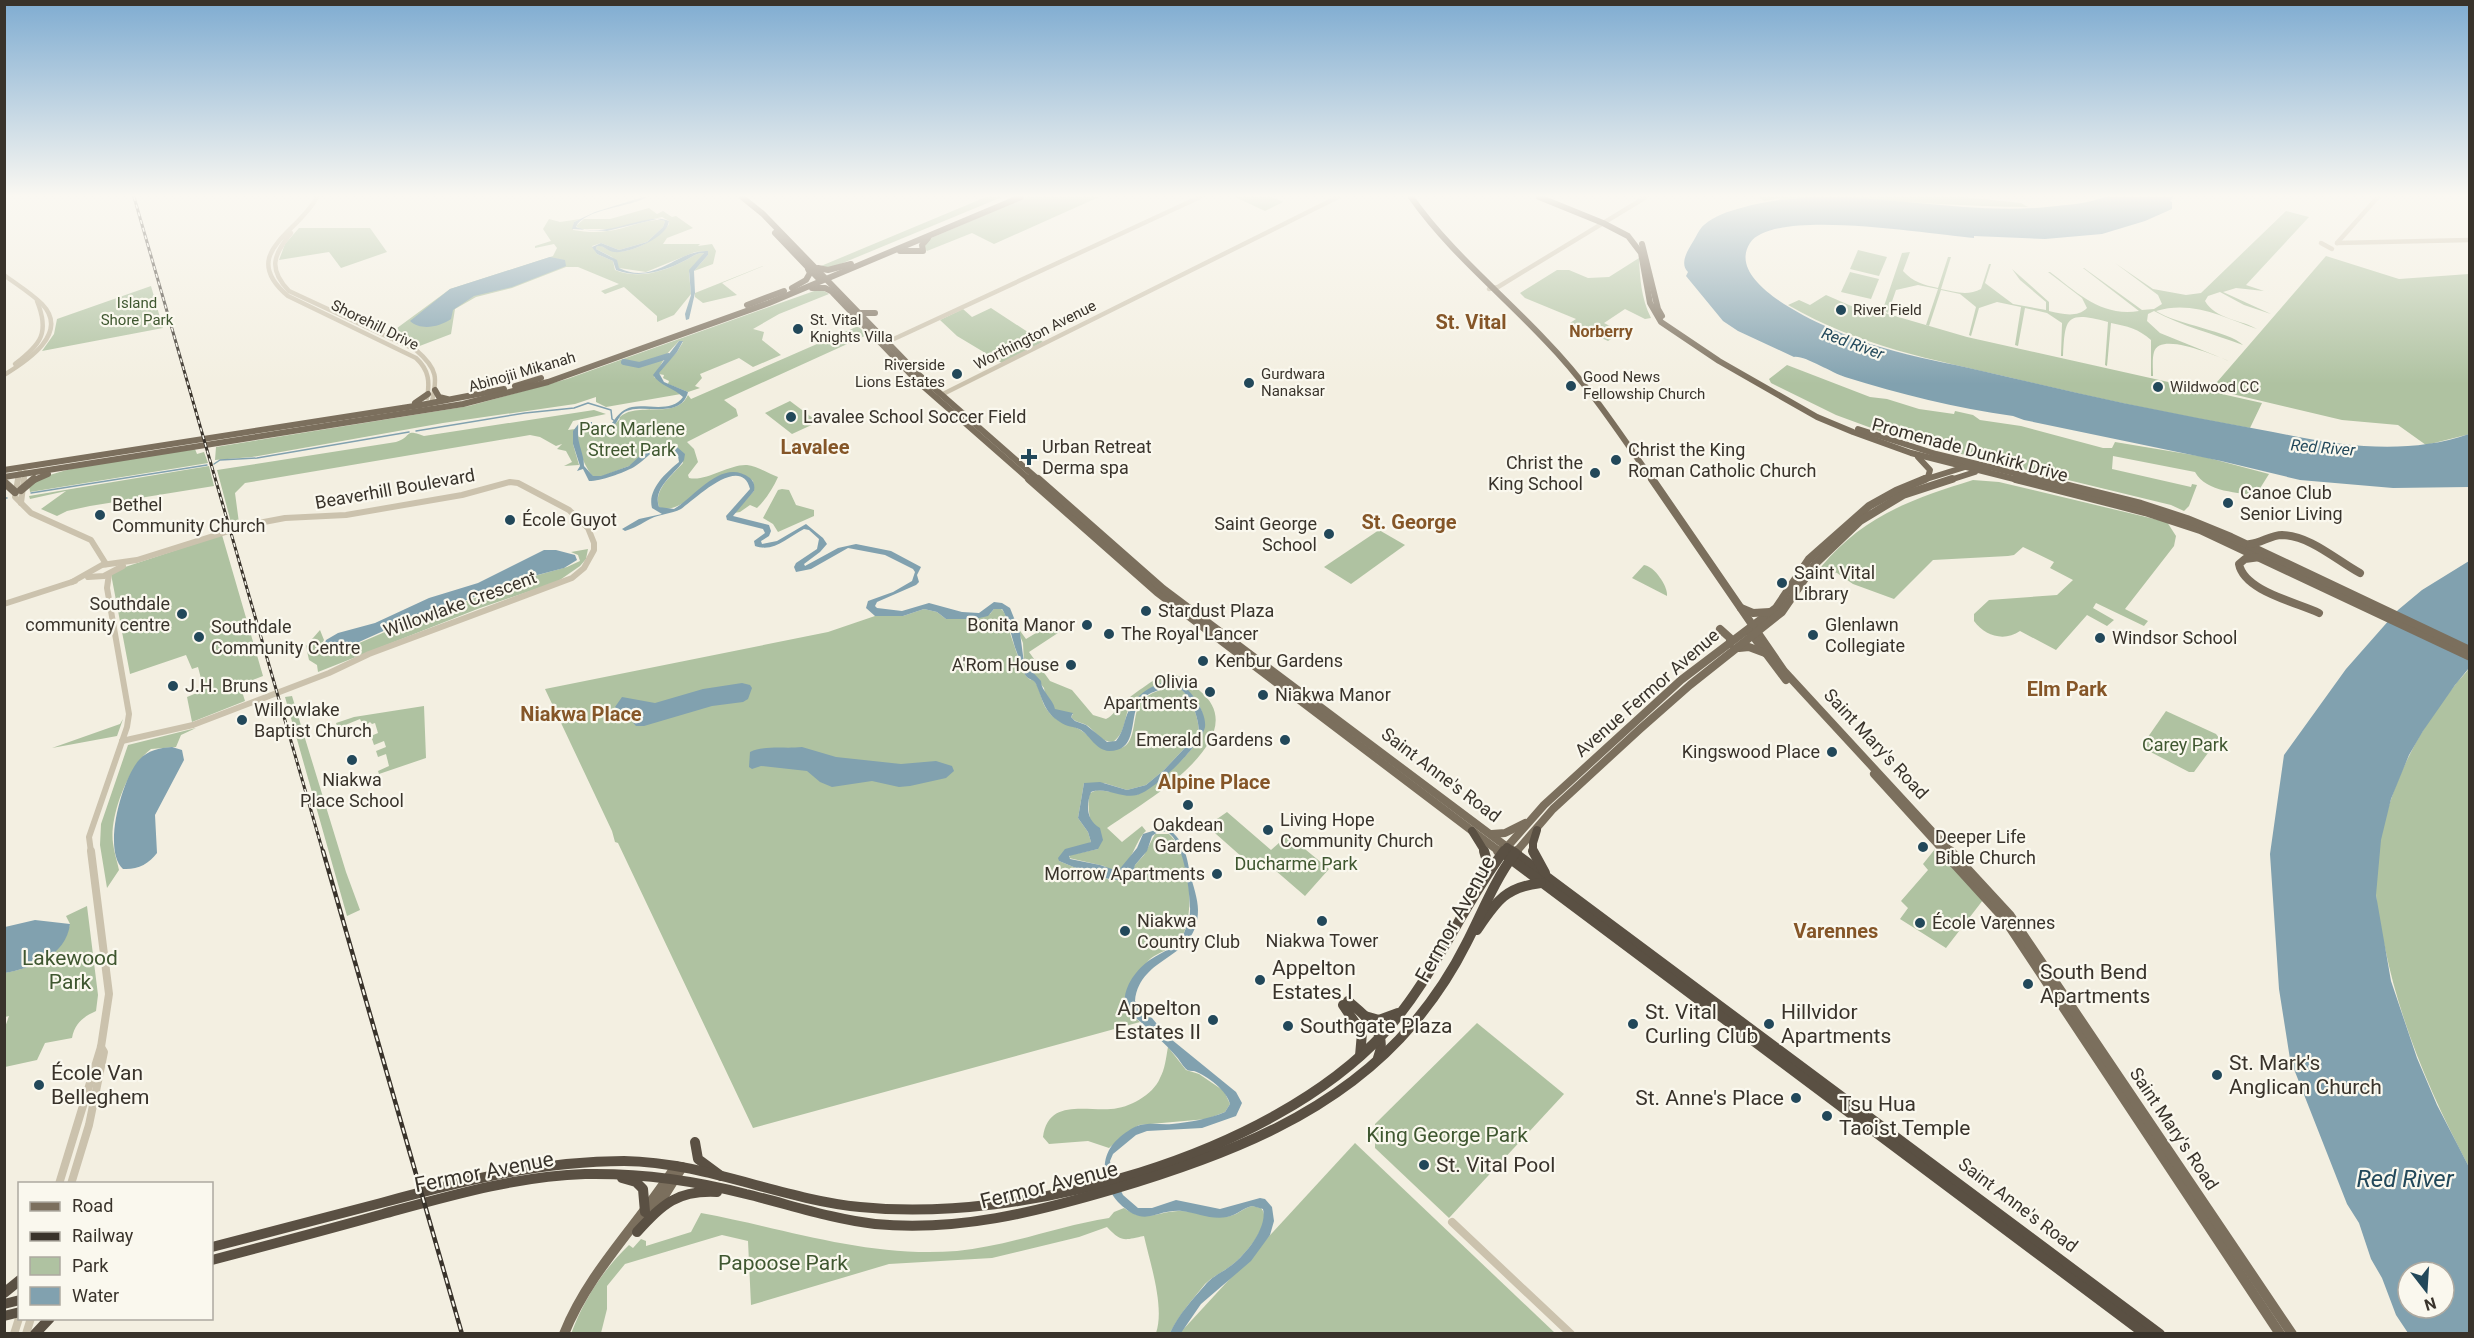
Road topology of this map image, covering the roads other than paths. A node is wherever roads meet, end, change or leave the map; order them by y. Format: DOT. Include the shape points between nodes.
graph roads {
  1 [pos="269,259"];
  2 [pos="275,259"];
  3 [pos="804,259"];
  4 [pos="869,259"];
  5 [pos="871,259"];
  6 [pos="1065,259"];
  7 [pos="1213,259"];
  8 [pos="1464,259"];
  9 [pos="1540,259"];
  10 [pos="1641,259"];
  11 [pos="1647,259"];
  12 [pos="810,266"];
  13 [pos="854,266"];
  14 [pos="4,275"];
  15 [pos="823,279"];
  16 [pos="1492,288"];
  17 [pos="796,290"];
  18 [pos="834,291"];
  19 [pos="859,313"];
  20 [pos="871,317"];
  21 [pos="884,343"];
  22 [pos="4,373"];
  23 [pos="435,390"];
  24 [pos="428,393"];
  25 [pos="938,397"];
  26 [pos="460,398"];
  27 [pos="428,407"];
  28 [pos="392,410"];
  29 [pos="1822,416"];
  30 [pos="1911,453"];
  31 [pos="104,461"];
  32 [pos="1965,467"];
  33 [pos="1990,467"];
  34 [pos="4,470"];
  35 [pos="23,470"];
  36 [pos="1983,472"];
  37 [pos="4,477"];
  38 [pos="1920,481"];
  39 [pos="4,482"];
  40 [pos="518,483"];
  41 [pos="18,491"];
  42 [pos="1892,496"];
  43 [pos="2267,540"];
  44 [pos="2243,546"];
  45 [pos="101,557"];
  46 [pos="2262,557"];
  47 [pos="2243,560"];
  48 [pos="2281,560"];
  49 [pos="106,564"];
  50 [pos="115,566"];
  51 [pos="98,567"];
  52 [pos="2360,573"];
  53 [pos="109,574"];
  54 [pos="96,575"];
  55 [pos="106,582"];
  56 [pos="2334,588"];
  57 [pos="4,604"];
  58 [pos="1738,605"];
  59 [pos="1773,611"];
  60 [pos="2319,613"];
  61 [pos="1720,629"];
  62 [pos="1753,631"];
  63 [pos="1734,646"];
  64 [pos="2469,650"];
  65 [pos="1765,653"];
  66 [pos="2469,657"];
  67 [pos="127,727"];
  68 [pos="146,736"];
  69 [pos="122,741"];
  70 [pos="1389,759"];
  71 [pos="1379,760"];
  72 [pos="1429,794"];
  73 [pos="1530,820"];
  74 [pos="1537,830"];
  75 [pos="1472,831"];
  76 [pos="1491,833"];
  77 [pos="1509,853"];
  78 [pos="1545,881"];
  79 [pos="1477,891"];
  80 [pos="1467,941"];
  81 [pos="1403,1009"];
  82 [pos="1364,1016"];
  83 [pos="1382,1036"];
  84 [pos="101,1047"];
  85 [pos="1360,1056"];
  86 [pos="1374,1063"];
  87 [pos="695,1142"];
  88 [pos="675,1172"];
  89 [pos="601,1174"];
  90 [pos="1138,1177"];
  91 [pos="724,1178"];
  92 [pos="60,1182"];
  93 [pos="72,1182"];
  94 [pos="1085,1193"];
  95 [pos="747,1195"];
  96 [pos="645,1212"];
  97 [pos="1452,1222"];
  98 [pos="637,1232"];
  99 [pos="213,1247"];
  100 [pos="213,1260"];
  101 [pos="602,1265"];
  102 [pos="18,1282"];
  103 [pos="4,1293"];
  104 [pos="48,1320"];
  105 [pos="34,1334"];
  106 [pos="564,1334"];
  107 [pos="1571,1334"];
  108 [pos="2145,1334"];
  109 [pos="2160,1334"];
  110 [pos="2280,1334"];
  111 [pos="2292,1334"];
  1 -- 24 [label="street, Shorehill Drive" via="271,280 288,296 416,358 429,375"];
  2 -- 23 [label="street, Shorehill Drive" via="277,279 289,291 416,350 433,366"];
  3 -- 12 [label="main road, Saint Anne's Road"];
  4 -- 13 [label="main road, Abinojii Mikanah"];
  5 -- 13 [label="main road, Abinojii Mikanah"];
  6 -- 21 [label="street"];
  7 -- 25 [label="street, Worthington Avenue"];
  8 -- 16 [label="main road, Saint Mary's Road"];
  9 -- 16 [label="street"];
  10 -- 29 [label="main road, Promenade Dunkirk Drive" via="1650,303 1661,322 1739,372"];
  11 -- 29 [label="main road, Promenade Dunkirk Drive" via="1658,309 1666,321"];
  12 -- 13 [label="main road" via="828,270"];
  12 -- 15 [label="main road, Saint Anne's Road"];
  12 -- 17 [label="main road" via="806,280"];
  13 -- 15 [label="main road, Abinojii Mikanah"];
  13 -- 18 [label="main road" via="840,277"];
  14 -- 22 [label="street" via="37,300 50,313 52,323 49,334 32,356"];
  15 -- 17 [label="main road, Abinojii Mikanah"];
  15 -- 18 [label="main road, Saint Anne's Road"];
  16 -- 58 [label="main road, Saint Mary's Road" via="1587,385"];
  16 -- 62 [label="main road, Saint Mary's Road" via="1576,377"];
  17 -- 18 [label="main road" via="817,287"];
  17 -- 26 [label="main road, Abinojii Mikanah" via="546,377"];
  17 -- 27 [label="main road, Abinojii Mikanah" via="548,382 484,399"];
  18 -- 19 [label="main road, Saint Anne's Road"];
  18 -- 21 [label="main road, Saint Anne's Road"];
  19 -- 20 [label="main road, Saint Anne's Road"];
  19 -- 20 [label="main road"];
  20 -- 21 [label="main road, Saint Anne's Road"];
  21 -- 25 [label="main road, Saint Anne's Road"];
  23 -- 26 [label="main road" via="441,398"];
  23 -- 27 [label="street, Shorehill Drive"];
  24 -- 27 [label="street, Shorehill Drive"];
  24 -- 28 [label="main road" via="419,401"];
  25 -- 70 [label="main road, Saint Anne's Road" via="1163,589"];
  25 -- 71 [label="main road, Saint Anne's Road" via="1175,607"];
  26 -- 27 [label="main road, Abinojii Mikanah"];
  27 -- 28 [label="main road, Abinojii Mikanah"];
  27 -- 31 [label="main road, Abinojii Mikanah"];
  28 -- 35 [label="main road, Abinojii Mikanah"];
  29 -- 30 [label="main road, Promenade Dunkirk Drive" via="1852,432"];
  29 -- 33 [label="main road, Promenade Dunkirk Drive" via="1892,441"];
  30 -- 32 [label="main road, Promenade Dunkirk Drive"];
  30 -- 38 [label="main road" via="1930,470 1928,477"];
  31 -- 35 [label="main road, Abinojii Mikanah"];
  31 -- 41 [label="main road" via="45,475"];
  32 -- 33 [label="main road, Avenue Fermor Avenue"];
  32 -- 36 [label="main road, Promenade Dunkirk Drive"];
  32 -- 38 [label="main road, Avenue Fermor Avenue"];
  33 -- 44 [label="main road, Promenade Dunkirk Drive" via="2152,508 2197,523"];
  34 -- 35 [label="main road, Abinojii Mikanah"];
  35 -- 37 [label="main road, Abinojii Mikanah"];
  35 -- 41 [label="street"];
  36 -- 42 [label="main road, Avenue Fermor Avenue" via="1971,472"];
  36 -- 44 [label="main road, Promenade Dunkirk Drive" via="2159,516"];
  38 -- 42 [label="main road, Avenue Fermor Avenue"];
  39 -- 41 [label="main road"];
  40 -- 50 [label="street, Beaverhill Boulevard" via="506,482 449,498 333,517 272,520"];
  40 -- 68 [label="street, Willowlake Crescent" via="569,510 588,528 594,550 584,568 572,578 211,718"];
  41 -- 45 [label="street" via="21,504 34,515 86,536 97,545"];
  42 -- 59 [label="main road, Avenue Fermor Avenue" via="1869,506 1812,556"];
  42 -- 62 [label="main road, Avenue Fermor Avenue" via="1815,564 1788,605"];
  43 -- 44 [label="main road"];
  43 -- 48 [label="main road" via="2271,552"];
  43 -- 52 [label="main road" via="2281,534 2296,537"];
  44 -- 46 [label="main road, Promenade Dunkirk Drive"];
  44 -- 47 [label="main road"];
  44 -- 48 [label="main road, Promenade Dunkirk Drive"];
  45 -- 49 [label="street"];
  45 -- 51 [label="street"];
  46 -- 47 [label="main road"];
  46 -- 56 [label="main road, Promenade Dunkirk Drive"];
  47 -- 60 [label="main road" via="2238,570 2251,584"];
  48 -- 56 [label="main road, Promenade Dunkirk Drive"];
  49 -- 50 [label="street"];
  49 -- 51 [label="street"];
  50 -- 53 [label="street"];
  51 -- 54 [label="street"];
  53 -- 54 [label="street"];
  53 -- 55 [label="street"];
  54 -- 55 [label="street"];
  54 -- 57 [label="street"];
  55 -- 67 [label="street" via="127,699"];
  56 -- 64 [label="main road"];
  56 -- 66 [label="main road"];
  58 -- 59 [label="main road" via="1753,614"];
  58 -- 62 [label="main road, Saint Mary's Road"];
  59 -- 62 [label="main road, Avenue Fermor Avenue"];
  61 -- 63 [label="main road"];
  62 -- 63 [label="main road, Avenue Fermor Avenue"];
  62 -- 65 [label="main road, Saint Mary's Road"];
  62 -- 111 [label="main road, Saint Mary's Road" via="1784,671 2010,916"];
  63 -- 65 [label="main road"];
  63 -- 73 [label="main road, Avenue Fermor Avenue" via="1681,680"];
  63 -- 74 [label="main road, Avenue Fermor Avenue" via="1553,809"];
  65 -- 110 [label="main road, Saint Mary's Road" via="2005,919"];
  67 -- 68 [label="street" via="129,734"];
  67 -- 69 [label="street"];
  68 -- 69 [label="street, Willowlake Crescent"];
  69 -- 84 [label="street" via="89,837 110,990"];
  70 -- 71 [label="main road"];
  70 -- 72 [label="main road, Saint Anne's Road"];
  71 -- 72 [label="main road, Saint Anne's Road"];
  72 -- 75 [label="main road, Saint Anne's Road"];
  72 -- 76 [label="main road, Saint Anne's Road"];
  73 -- 76 [label="main road" via="1505,833"];
  73 -- 77 [label="main road, Avenue Fermor Avenue"];
  74 -- 77 [label="main road, Avenue Fermor Avenue"];
  74 -- 78 [label="highway" via="1532,850"];
  75 -- 77 [label="main road, Saint Anne's Road"];
  75 -- 79 [label="highway" via="1488,861"];
  76 -- 77 [label="main road, Saint Anne's Road"];
  77 -- 78 [label="highway, Saint Anne's Road"];
  77 -- 79 [label="highway, Fermor Avenue"];
  77 -- 80 [label="highway, Fermor Avenue"];
  78 -- 80 [label="highway" via="1503,894"];
  78 -- 108 [label="highway, Saint Anne's Road"];
  78 -- 109 [label="highway, Saint Anne's Road"];
  79 -- 81 [label="highway, Fermor Avenue" via="1432,969"];
  80 -- 86 [label="highway, Fermor Avenue" via="1429,1004"];
  81 -- 82 [label="highway" via="1379,1020"];
  81 -- 83 [label="highway, Fermor Avenue"];
  82 -- 83 [label="highway"];
  82 -- 85 [label="highway" via="1345,1003 1361,1029"];
  83 -- 85 [label="highway, Fermor Avenue"];
  83 -- 86 [label="highway" via="1383,1046"];
  84 -- 92 [label="street"];
  84 -- 93 [label="street" via="104,1052 96,1098"];
  85 -- 90 [label="highway, Fermor Avenue" via="1323,1086 1259,1125"];
  86 -- 90 [label="highway, Fermor Avenue" via="1320,1104 1262,1138 1232,1151"];
  87 -- 91 [label="highway" via="697,1160"];
  88 -- 89 [label="highway, Fermor Avenue"];
  88 -- 91 [label="highway, Fermor Avenue"];
  88 -- 95 [label="highway, Fermor Avenue"];
  88 -- 96 [label="main road"];
  88 -- 98 [label="main road" via="653,1213"];
  88 -- 99 [label="highway, Fermor Avenue" via="639,1162 524,1168"];
  89 -- 96 [label="highway" via="642,1186 646,1193"];
  89 -- 100 [label="highway, Fermor Avenue" via="530,1179 478,1189"];
  90 -- 94 [label="highway, Fermor Avenue"];
  91 -- 94 [label="highway, Fermor Avenue" via="833,1204 911,1210 965,1210"];
  94 -- 95 [label="highway, Fermor Avenue" via="1017,1217 965,1225 860,1222"];
  95 -- 98 [label="highway" via="700,1190 681,1194 659,1207"];
  96 -- 101 [label="main road"];
  97 -- 107 [label="street"];
  98 -- 101 [label="main road"];
  101 -- 106 [label="main road" via="576,1304"];
  102 -- 103 [label="highway"];
  104 -- 105 [label="highway"];
}
